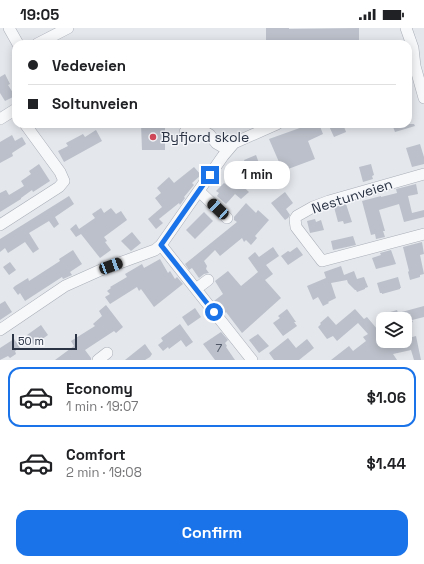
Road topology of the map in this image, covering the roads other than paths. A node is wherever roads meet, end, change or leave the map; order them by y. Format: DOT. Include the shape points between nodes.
graph roads {
  1 [pos="9,28"];
  2 [pos="68,28"];
  3 [pos="406,28"];
  4 [pos="16,40"];
  5 [pos="45,40"];
  6 [pos="410,40"];
  7 [pos="412,45"];
  8 [pos="412,68"];
  9 [pos="424,98"];
  10 [pos="12,112"];
  11 [pos="0,119"];
  12 [pos="29,128"];
  13 [pos="264,128"];
  14 [pos="185,132"];
  15 [pos="228,150"];
  16 [pos="424,174"];
  17 [pos="199,191"];
  18 [pos="228,218"];
  19 [pos="0,225"];
  20 [pos="424,234"];
  21 [pos="161,245"];
  22 [pos="208,280"];
  23 [pos="196,289"];
  24 [pos="0,330"];
  25 [pos="107,353"];
  26 [pos="98,360"];
  27 [pos="252,360"];
  1 -- 4 [label="street"];
  2 -- 5 [label="street"];
  3 -- 6 [label="street"];
  7 -- 8 [label="street"];
  8 -- 9 [label="street"];
  10 -- 11 [label="street"];
  12 -- 19 [label="street" via="64,181 59,187"];
  13 -- 15 [label="street" via="238,141"];
  14 -- 15 [label="street" via="205,132"];
  15 -- 17 [label="street"];
  16 -- 20 [label="street, Nestunveien" via="329,201 300,213 295,224 322,261"];
  17 -- 18 [label="street"];
  17 -- 21 [label="street"];
  21 -- 23 [label="street"];
  21 -- 24 [label="street" via="155,250 78,279"];
  22 -- 23 [label="street"];
  23 -- 27 [label="street"];
  25 -- 26 [label="street"];
}
